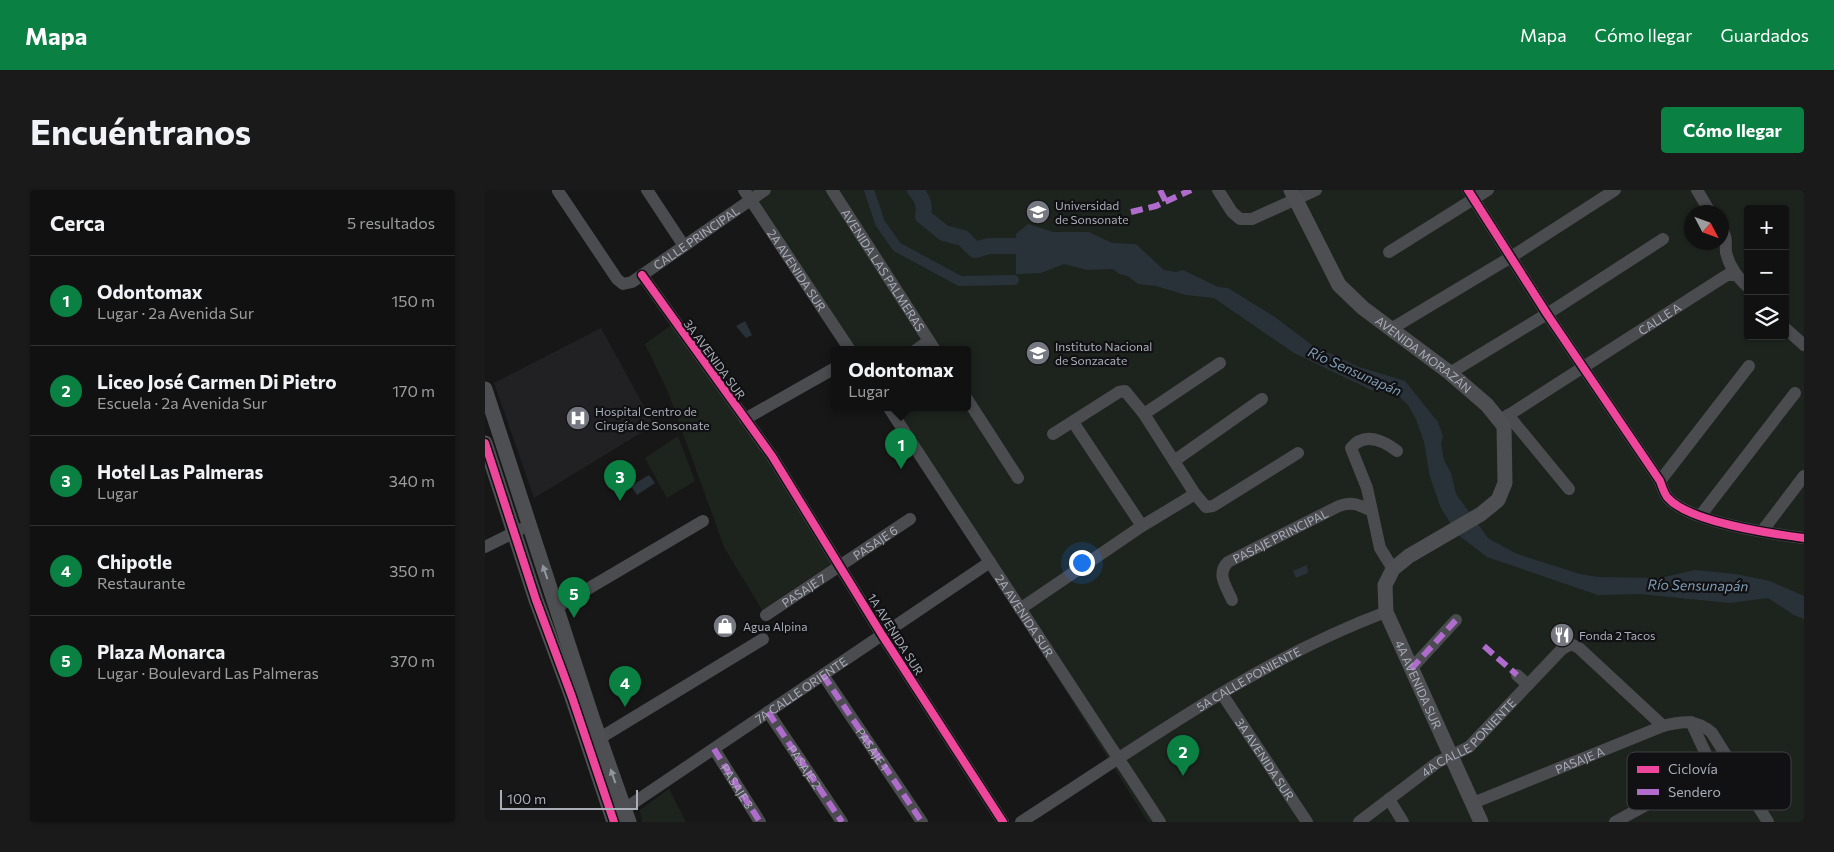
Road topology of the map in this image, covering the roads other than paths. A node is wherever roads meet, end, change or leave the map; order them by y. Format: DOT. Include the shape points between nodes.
graph roads {
  1 [pos="647,190"];
  2 [pos="765,190"];
  3 [pos="832,190"];
  4 [pos="1218,190"];
  5 [pos="1317,190"];
  6 [pos="1488,190"];
  7 [pos="1615,190"];
  8 [pos="1697,190"];
  9 [pos="558,191"];
  10 [pos="747,195"];
  11 [pos="1471,195"];
  12 [pos="1293,196"];
  13 [pos="1706,205"];
  14 [pos="1663,239"];
  15 [pos="684,246"];
  16 [pos="1726,250"];
  17 [pos="1389,252"];
  18 [pos="1511,257"];
  19 [pos="642,275"];
  20 [pos="1735,275"];
  21 [pos="1744,283"];
  22 [pos="1547,314"];
  23 [pos="1391,329"];
  24 [pos="1789,332"];
  25 [pos="1804,345"];
  26 [pos="847,346"];
  27 [pos="932,346"];
  28 [pos="1220,364"];
  29 [pos="1749,366"];
  30 [pos="1583,367"];
  31 [pos="831,370"];
  32 [pos="1450,373"];
  33 [pos="485,389"];
  34 [pos="1795,393"];
  35 [pos="1262,399"];
  36 [pos="971,405"];
  37 [pos="891,411"];
  38 [pos="1144,414"];
  39 [pos="1505,418"];
  40 [pos="745,419"];
  41 [pos="1073,422"];
  42 [pos="1053,434"];
  43 [pos="485,443"];
  44 [pos="1397,451"];
  45 [pos="1298,453"];
  46 [pos="772,456"];
  47 [pos="1174,461"];
  48 [pos="1804,476"];
  49 [pos="1018,478"];
  50 [pos="1660,481"];
  51 [pos="1569,489"];
  52 [pos="1195,494"];
  53 [pos="1372,511"];
  54 [pos="1700,516"];
  55 [pos="910,519"];
  56 [pos="703,521"];
  57 [pos="529,524"];
  58 [pos="1142,526"];
  59 [pos="1763,530"];
  60 [pos="513,533"];
  61 [pos="1804,538"];
  62 [pos="485,547"];
  63 [pos="990,562"];
  64 [pos="840,566"];
  65 [pos="1393,569"];
  66 [pos="1232,600"];
  67 [pos="557,607"];
  68 [pos="1021,609"];
  69 [pos="1386,612"];
  70 [pos="766,615"];
  71 [pos="1456,620"];
  72 [pos="882,635"];
  73 [pos="763,639"];
  74 [pos="1411,669"];
  75 [pos="823,675"];
  76 [pos="1517,675"];
  77 [pos="1528,685"];
  78 [pos="1222,694"];
  79 [pos="768,712"];
  80 [pos="1689,721"];
  81 [pos="1663,726"];
  82 [pos="600,738"];
  83 [pos="714,750"];
  84 [pos="1705,752"];
  85 [pos="1724,752"];
  86 [pos="1452,756"];
  87 [pos="1118,759"];
  88 [pos="1389,799"];
  89 [pos="1473,803"];
  90 [pos="1637,810"];
  91 [pos="1760,810"];
  92 [pos="620,817"];
  93 [pos="760,822"];
  94 [pos="842,822"];
  95 [pos="922,822"];
  96 [pos="1003,822"];
  97 [pos="1021,822"];
  98 [pos="1160,822"];
  99 [pos="1307,822"];
  100 [pos="1359,822"];
  101 [pos="1403,822"];
  102 [pos="1481,822"];
  103 [pos="1615,822"];
  104 [pos="1768,822"];
  1 -- 15 [label="street"];
  2 -- 10 [label="street, CALLE PRINCIPAL"];
  3 -- 27 [label="street, AVENIDA LAS PALMERAS"];
  4 -- 12 [label="street" via="1231,212 1240,219 1252,219"];
  5 -- 12 [label="street"];
  6 -- 11 [label="street"];
  7 -- 18 [label="street"];
  8 -- 13 [label="street"];
  9 -- 19 [label="street, CALLE PRINCIPAL" via="617,279 623,284"];
  10 -- 15 [label="street, CALLE PRINCIPAL"];
  10 -- 26 [label="street, 2A AVENIDA SUR"];
  11 -- 17 [label="street"];
  11 -- 18 [label="street"];
  12 -- 23 [label="main road, AVENIDA MORAZÁN" via="1339,285"];
  14 -- 22 [label="street"];
  15 -- 19 [label="street, CALLE PRINCIPAL"];
  16 -- 20 [label="street"];
  18 -- 22 [label="street"];
  18 -- 23 [label="street"];
  19 -- 40 [label="street, 3A AVENIDA SUR"];
  20 -- 21 [label="street"];
  20 -- 30 [label="street, CALLE A" via="1727,275"];
  22 -- 30 [label="street"];
  22 -- 32 [label="street"];
  23 -- 32 [label="main road, AVENIDA MORAZÁN"];
  24 -- 25 [label="street"];
  28 -- 38 [label="street"];
  29 -- 50 [label="street"];
  30 -- 39 [label="street, CALLE A"];
  30 -- 50 [label="street"];
  31 -- 40 [label="street"];
  32 -- 39 [label="main road, AVENIDA MORAZÁN"];
  33 -- 57 [label="main road"];
  34 -- 54 [label="street"];
  35 -- 47 [label="street"];
  36 -- 49 [label="street"];
  37 -- 63 [label="street, 2A AVENIDA SUR"];
  38 -- 41 [label="street" via="1125,391"];
  38 -- 47 [label="street"];
  39 -- 51 [label="street"];
  39 -- 65 [label="main road" via="1505,483 1498,500"];
  40 -- 46 [label="street, 3A AVENIDA SUR"];
  41 -- 42 [label="street"];
  41 -- 58 [label="street"];
  43 -- 60 [label="main road"];
  44 -- 53 [label="street" via="1371,438 1355,443 1351,448 1365,482"];
  45 -- 52 [label="street" via="1213,506 1206,507"];
  46 -- 64 [label="street, 1A AVENIDA SUR"];
  47 -- 52 [label="street"];
  48 -- 59 [label="street"];
  50 -- 54 [label="street" via="1668,498"];
  52 -- 58 [label="street"];
  53 -- 65 [label="street" via="1381,548"];
  53 -- 66 [label="street, PASAJE PRINCIPAL" via="1357,504 1339,506 1228,562 1221,574"];
  54 -- 59 [label="street"];
  55 -- 64 [label="street, PASAJE 6"];
  56 -- 67 [label="street"];
  57 -- 60 [label="street"];
  67 -- 57 [label="main road, one-way"];
  58 -- 68 [label="street"];
  59 -- 61 [label="street"];
  60 -- 62 [label="street"];
  60 -- 92 [label="main road"];
  63 -- 68 [label="street, 2A AVENIDA SUR"];
  63 -- 72 [label="street, 7A CALLE ORIENTE"];
  64 -- 70 [label="street, PASAJE 7"];
  64 -- 72 [label="street, 1A AVENIDA SUR"];
  65 -- 69 [label="main road" via="1385,585"];
  67 -- 82 [label="main road"];
  68 -- 87 [label="street, 2A AVENIDA SUR"];
  69 -- 74 [label="main road, 4A AVENIDA SUR"];
  69 -- 78 [label="street, 5A CALLE PONIENTE" via="1301,651"];
  71 -- 74 [label="street"];
  72 -- 75 [label="street, 7A CALLE ORIENTE"];
  72 -- 96 [label="street, 1A AVENIDA SUR"];
  73 -- 82 [label="street"];
  74 -- 86 [label="main road, 4A AVENIDA SUR"];
  75 -- 79 [label="street, 7A CALLE ORIENTE"];
  75 -- 95 [label="street, PASAJE 1"];
  76 -- 77 [label="street"];
  77 -- 81 [label="street, 4A CALLE PONIENTE" via="1562,649 1571,644"];
  77 -- 86 [label="street, 4A CALLE PONIENTE" via="1469,747"];
  78 -- 87 [label="street, 5A CALLE PONIENTE"];
  78 -- 99 [label="street, 3A AVENIDA SUR"];
  79 -- 83 [label="street, 7A CALLE ORIENTE"];
  79 -- 94 [label="street, PASAJE 2"];
  80 -- 81 [label="street, PASAJE A"];
  80 -- 84 [label="street"];
  80 -- 85 [label="street" via="1708,729"];
  81 -- 89 [label="street, PASAJE A"];
  92 -- 82 [label="main road, one-way"];
  83 -- 92 [label="street, 7A CALLE ORIENTE"];
  83 -- 93 [label="street, PASAJE 3"];
  86 -- 88 [label="street, 4A CALLE PONIENTE" via="1437,762"];
  86 -- 89 [label="main road, 4A AVENIDA SUR"];
  87 -- 97 [label="street, 5A CALLE PONIENTE"];
  87 -- 98 [label="street, 2A AVENIDA SUR"];
  88 -- 100 [label="street, 4A CALLE PONIENTE"];
  88 -- 101 [label="street"];
  89 -- 102 [label="main road, 4A AVENIDA SUR"];
  90 -- 103 [label="street"];
  91 -- 104 [label="street"];
}
